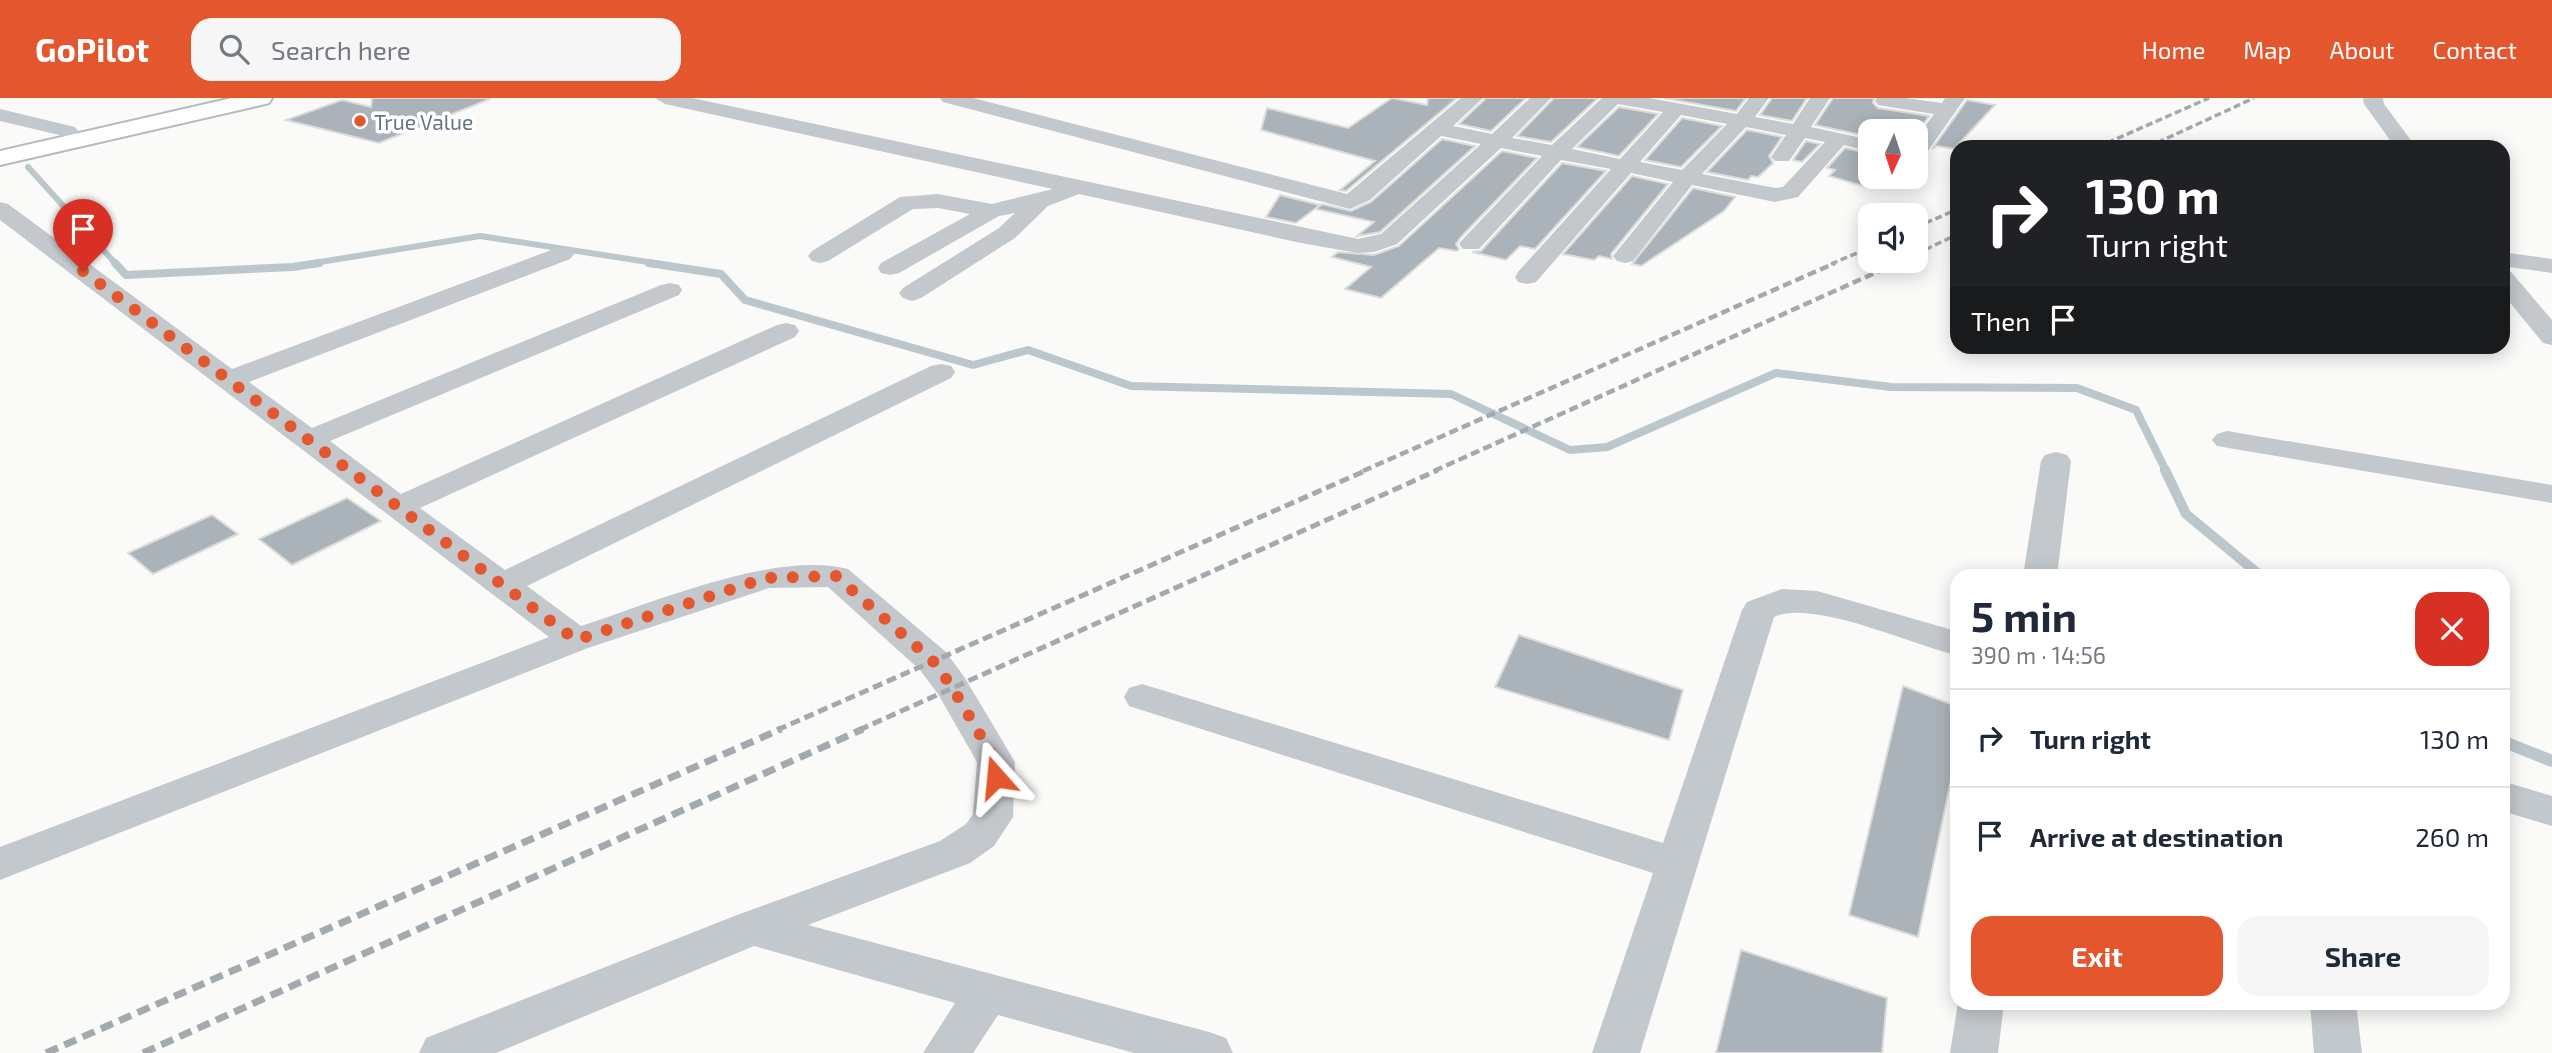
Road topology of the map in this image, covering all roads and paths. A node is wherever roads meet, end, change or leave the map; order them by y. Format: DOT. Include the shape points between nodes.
graph roads {
  1 [pos="209,98"];
  2 [pos="261,98"];
  3 [pos="665,98"];
  4 [pos="950,98"];
  5 [pos="1473,98"];
  6 [pos="1541,98"];
  7 [pos="1615,98"];
  8 [pos="1726,98"];
  9 [pos="1759,98"];
  10 [pos="1820,98"];
  11 [pos="2373,98"];
  12 [pos="1667,104"];
  13 [pos="1952,104"];
  14 [pos="1878,109"];
  15 [pos="0,115"];
  16 [pos="1715,116"];
  17 [pos="1740,120"];
  18 [pos="1435,129"];
  19 [pos="68,131"];
  20 [pos="1800,131"];
  21 [pos="1928,139"];
  22 [pos="2401,140"];
  23 [pos="1496,141"];
  24 [pos="0,148"];
  25 [pos="1858,150"];
  26 [pos="1858,152"];
  27 [pos="1556,153"];
  28 [pos="1782,157"];
  29 [pos="0,158"];
  30 [pos="1928,159"];
  31 [pos="1938,162"];
  32 [pos="1622,166"];
  33 [pos="1686,180"];
  34 [pos="1078,187"];
  35 [pos="1040,201"];
  36 [pos="962,206"];
  37 [pos="0,209"];
  38 [pos="992,211"];
  39 [pos="1471,244"];
  40 [pos="562,254"];
  41 [pos="1625,256"];
  42 [pos="830,259"];
  43 [pos="2510,259"];
  44 [pos="865,265"];
  45 [pos="2552,266"];
  46 [pos="890,268"];
  47 [pos="1527,277"];
  48 [pos="2510,287"];
  49 [pos="670,290"];
  50 [pos="912,293"];
  51 [pos="786,331"];
  52 [pos="2552,337"];
  53 [pos="941,372"];
  54 [pos="228,380"];
  55 [pos="308,440"];
  56 [pos="2227,440"];
  57 [pos="2056,461"];
  58 [pos="2552,494"];
  59 [pos="397,507"];
  60 [pos="2041,569"];
  61 [pos="502,585"];
  62 [pos="576,640"];
  63 [pos="1950,641"];
  64 [pos="1142,697"];
  65 [pos="2510,798"];
  66 [pos="2552,811"];
  67 [pos="0,864"];
  68 [pos="1678,864"];
  69 [pos="752,928"];
  70 [pos="988,992"];
  71 [pos="1979,1010"];
  72 [pos="2334,1010"];
  73 [pos="443,1053"];
  74 [pos="947,1053"];
  75 [pos="1209,1053"];
  76 [pos="1616,1053"];
  77 [pos="1974,1053"];
  78 [pos="2338,1053"];
  1 -- 19 [label="main road"];
  2 -- 29 [label="main road"];
  3 -- 34 [label="street"];
  4 -- 18 [label="street" via="1350,202"];
  5 -- 18 [label="street"];
  6 -- 23 [label="street"];
  7 -- 12 [label="street"];
  7 -- 27 [label="street"];
  8 -- 16 [label="street"];
  9 -- 17 [label="street"];
  10 -- 20 [label="street"];
  11 -- 22 [label="street"];
  12 -- 16 [label="street"];
  12 -- 32 [label="street"];
  13 -- 14 [label="street"];
  13 -- 21 [label="street"];
  15 -- 19 [label="street"];
  16 -- 17 [label="street"];
  17 -- 20 [label="street"];
  17 -- 33 [label="street"];
  18 -- 23 [label="street"];
  19 -- 24 [label="main road"];
  20 -- 25 [label="street"];
  20 -- 28 [label="street"];
  23 -- 27 [label="street"];
  23 -- 34 [label="street" via="1390,239 1374,245 1301,236"];
  26 -- 33 [label="street" via="1785,195"];
  27 -- 32 [label="street"];
  27 -- 39 [label="street"];
  30 -- 31 [label="street"];
  32 -- 33 [label="street"];
  32 -- 47 [label="street"];
  33 -- 41 [label="street"];
  34 -- 35 [label="street"];
  35 -- 38 [label="street"];
  35 -- 50 [label="street" via="1007,233"];
  36 -- 38 [label="street"];
  36 -- 42 [label="street" via="939,201"];
  36 -- 44 [label="street"];
  37 -- 54 [label="street"];
  38 -- 46 [label="street"];
  40 -- 54 [label="street"];
  43 -- 45 [label="street"];
  48 -- 52 [label="street"];
  49 -- 55 [label="street"];
  51 -- 59 [label="street"];
  53 -- 61 [label="street"];
  54 -- 55 [label="street"];
  55 -- 59 [label="street"];
  56 -- 58 [label="street"];
  57 -- 60 [label="street"];
  59 -- 61 [label="street"];
  61 -- 62 [label="street"];
  62 -- 67 [label="street"];
  62 -- 69 [label="street" via="766,578 836,576 933,661 952,687 996,762 993,817 980,835 955,852"];
  63 -- 68 [label="street" via="1817,602 1782,600 1759,610"];
  64 -- 68 [label="street"];
  65 -- 66 [label="street"];
  68 -- 76 [label="street"];
  69 -- 70 [label="street"];
  69 -- 73 [label="street"];
  70 -- 74 [label="street"];
  70 -- 75 [label="street"];
  71 -- 77 [label="street"];
  72 -- 78 [label="street"];
}
